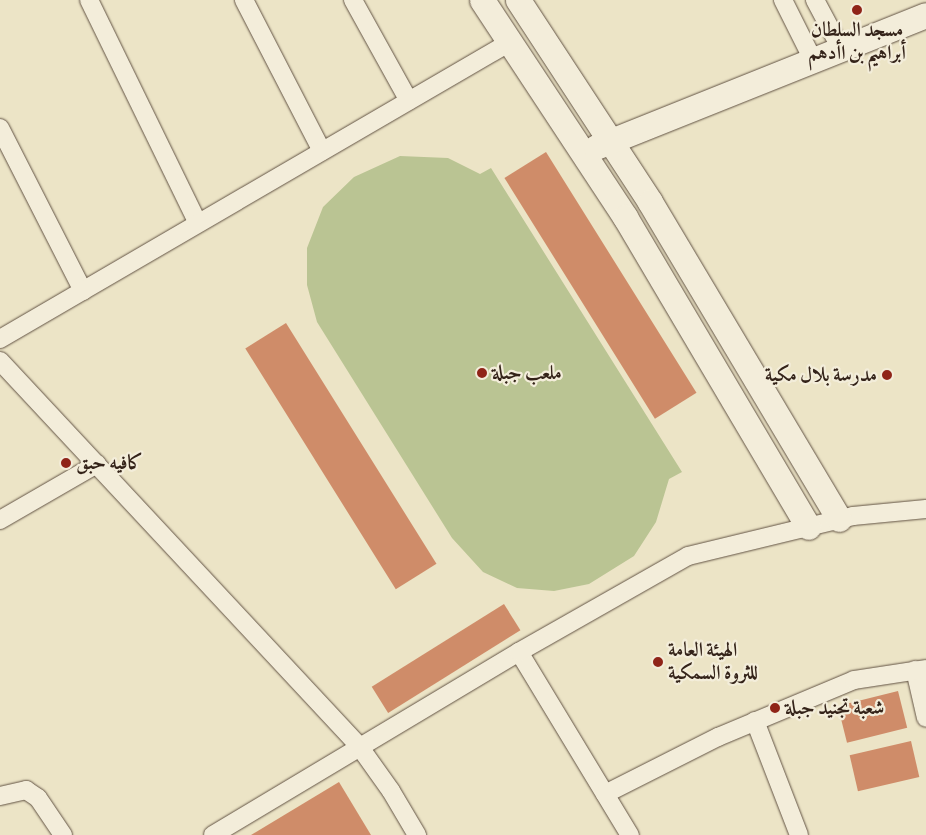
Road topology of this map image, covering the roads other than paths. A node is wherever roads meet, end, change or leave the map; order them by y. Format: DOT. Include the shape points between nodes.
graph roads {
  1 [pos="89,0"];
  2 [pos="244,0"];
  3 [pos="353,0"];
  4 [pos="482,0"];
  5 [pos="518,0"];
  6 [pos="783,0"];
  7 [pos="816,0"];
  8 [pos="926,15"];
  9 [pos="510,42"];
  10 [pos="841,49"];
  11 [pos="813,60"];
  12 [pos="409,101"];
  13 [pos="0,128"];
  14 [pos="610,141"];
  15 [pos="322,151"];
  16 [pos="582,152"];
  17 [pos="198,223"];
  18 [pos="83,291"];
  19 [pos="0,339"];
  20 [pos="0,361"];
  21 [pos="97,464"];
  22 [pos="926,509"];
  23 [pos="840,519"];
  24 [pos="0,520"];
  25 [pos="808,527"];
  26 [pos="519,652"];
  27 [pos="921,670"];
  28 [pos="926,718"];
  29 [pos="755,721"];
  30 [pos="359,746"];
  31 [pos="605,794"];
  32 [pos="0,796"];
  33 [pos="63,835"];
  34 [pos="213,835"];
  35 [pos="417,835"];
  36 [pos="630,835"];
  37 [pos="799,835"];
  1 -- 17 [label="street"];
  2 -- 15 [label="street"];
  3 -- 12 [label="street"];
  4 -- 9 [label="street"];
  5 -- 14 [label="street"];
  6 -- 11 [label="street"];
  7 -- 10 [label="street"];
  8 -- 10 [label="street"];
  9 -- 12 [label="street"];
  9 -- 16 [label="street"];
  10 -- 11 [label="street"];
  11 -- 14 [label="street"];
  12 -- 15 [label="street"];
  13 -- 18 [label="street"];
  14 -- 16 [label="street"];
  14 -- 23 [label="street"];
  15 -- 17 [label="street"];
  16 -- 25 [label="street"];
  17 -- 18 [label="street"];
  18 -- 19 [label="street"];
  20 -- 21 [label="street"];
  21 -- 24 [label="street"];
  21 -- 30 [label="street"];
  22 -- 23 [label="street"];
  23 -- 25 [label="street"];
  25 -- 26 [label="street" via="688,556"];
  26 -- 30 [label="street"];
  26 -- 31 [label="street"];
  27 -- 28 [label="street"];
  27 -- 29 [label="street" via="854,680"];
  29 -- 31 [label="street"];
  29 -- 37 [label="street"];
  30 -- 34 [label="street"];
  30 -- 35 [label="street"];
  31 -- 36 [label="street"];
  32 -- 33 [label="street" via="26,790 38,798"];
}
